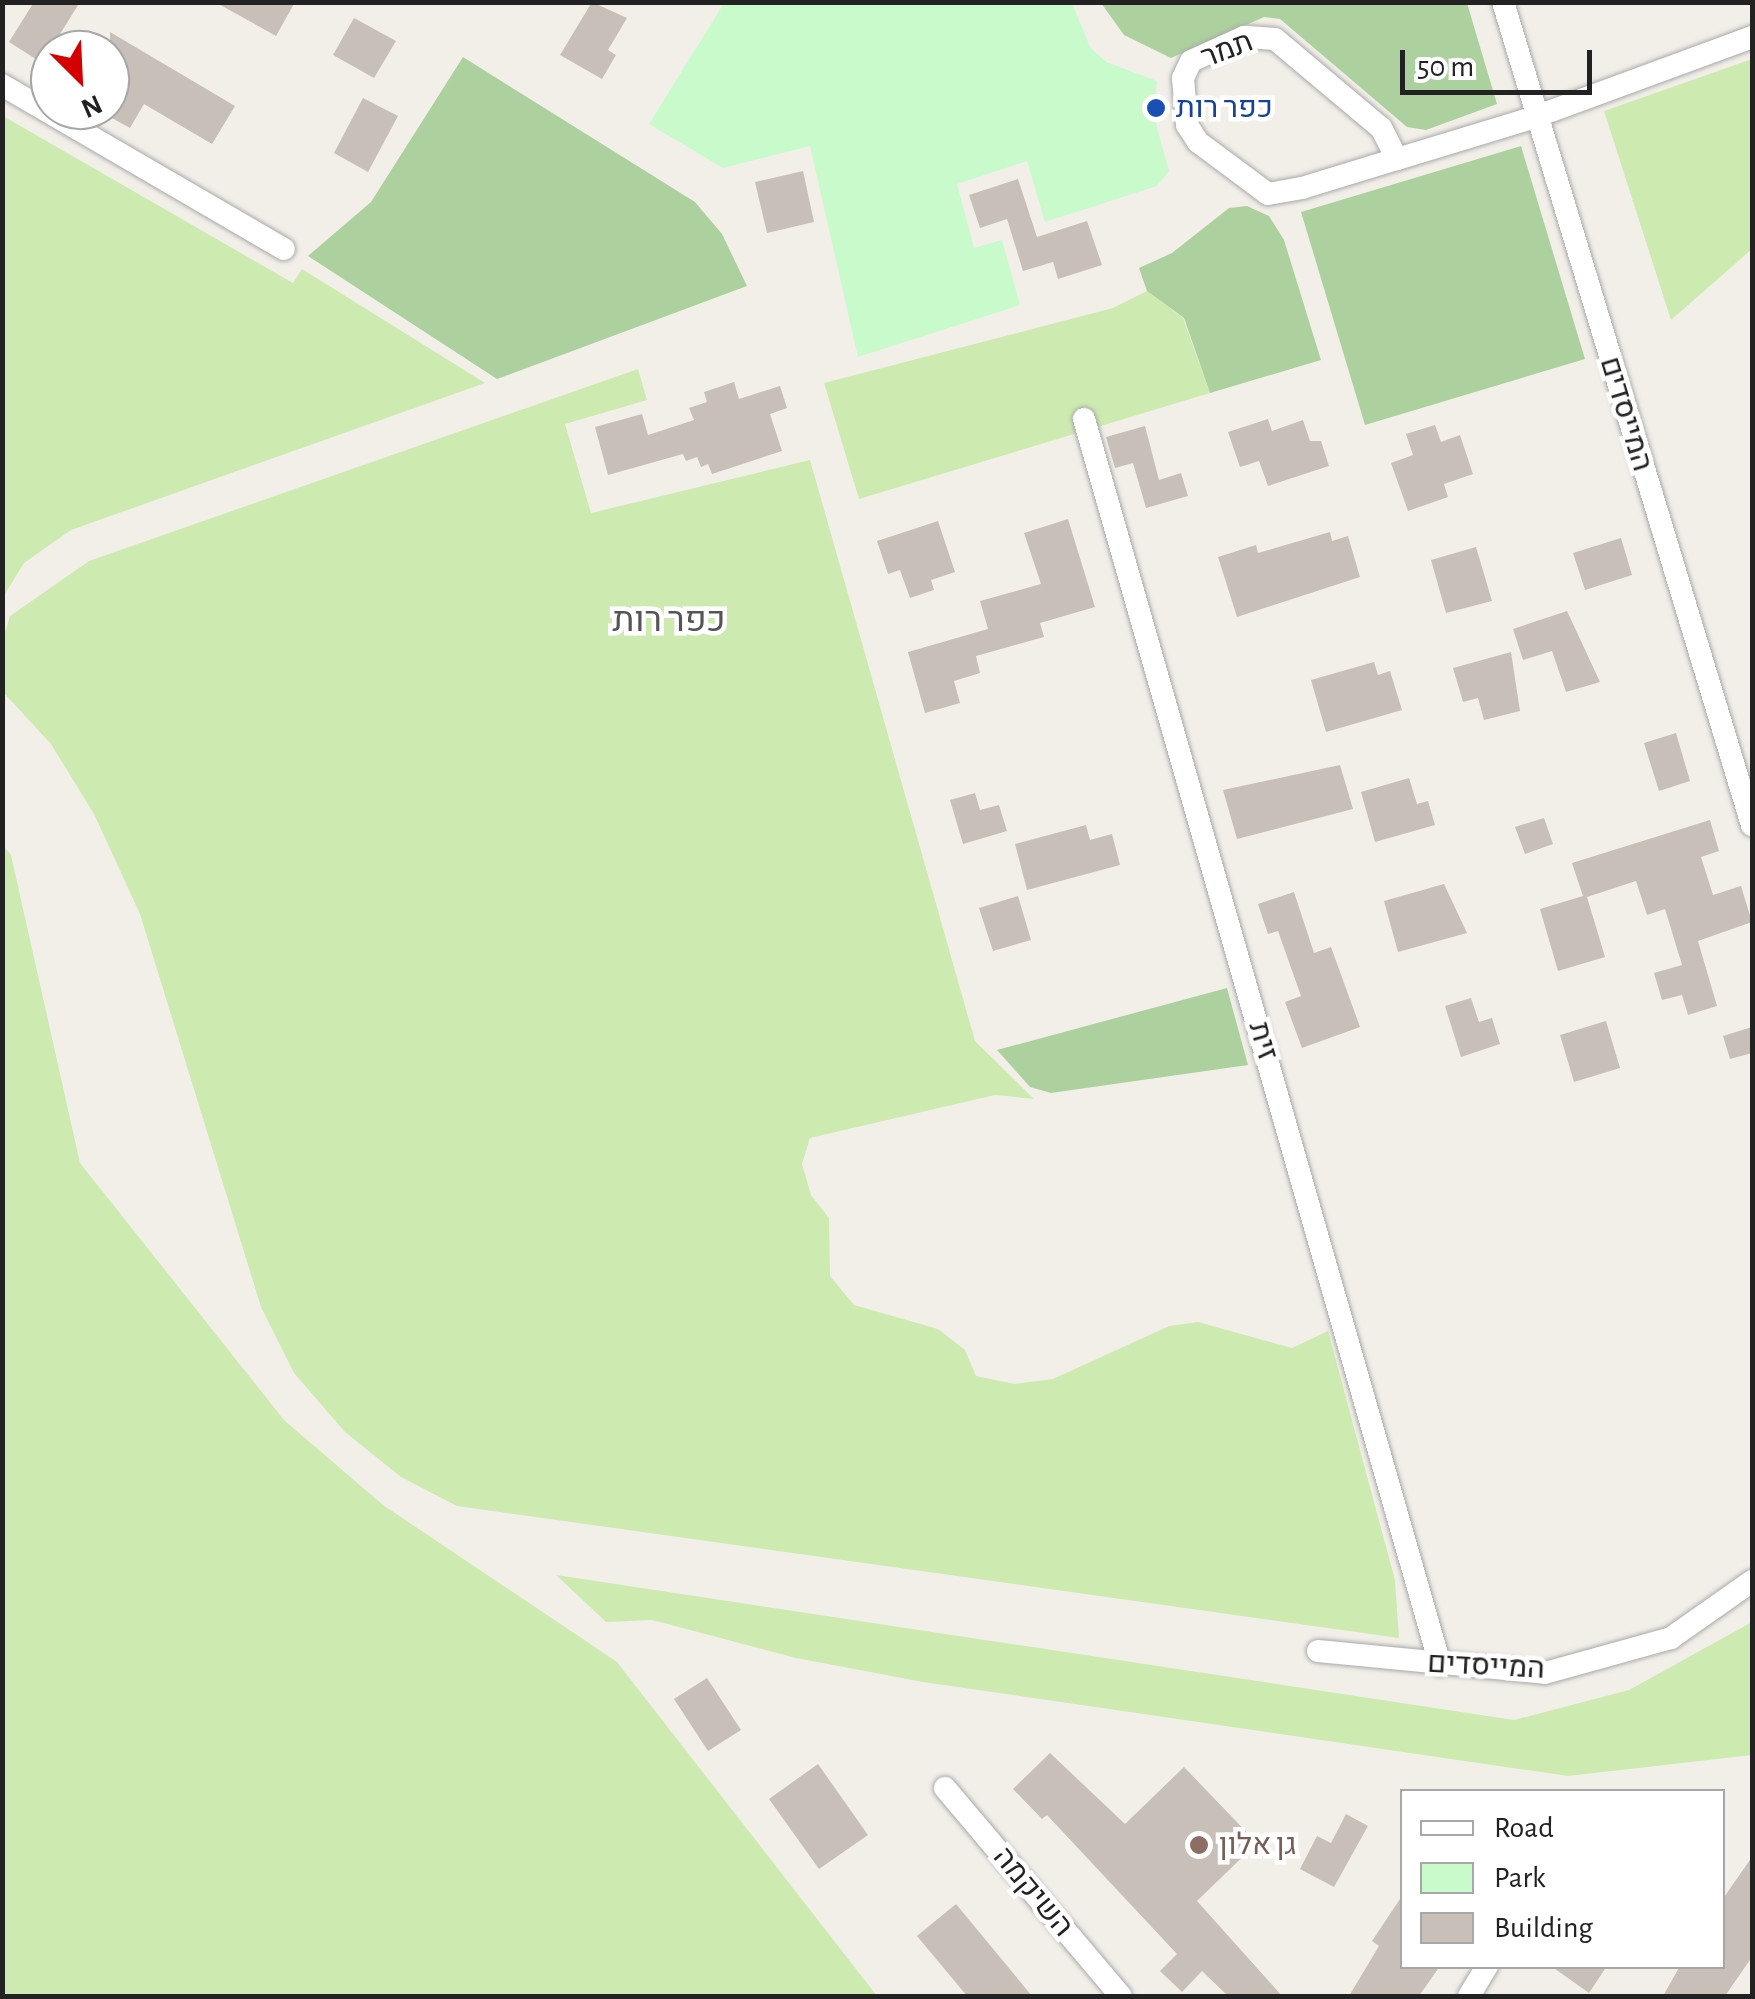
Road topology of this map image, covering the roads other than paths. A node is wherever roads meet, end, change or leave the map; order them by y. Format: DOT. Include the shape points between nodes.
graph roads {
  1 [pos="1503,2"];
  2 [pos="1752,38"];
  3 [pos="2,85"];
  4 [pos="1535,117"];
  5 [pos="1397,159"];
  6 [pos="284,249"];
  7 [pos="1084,418"];
  8 [pos="1752,825"];
  9 [pos="1752,1581"];
  10 [pos="1318,1651"];
  11 [pos="1440,1665"];
  12 [pos="945,1788"];
  13 [pos="1485,1969"];
  14 [pos="1121,1996"];
  15 [pos="1469,1996"];
  1 -- 4 [label="street, המייסדים"];
  2 -- 4 [label="street, תמר"];
  3 -- 6 [label="street"];
  4 -- 5 [label="street, תמר"];
  4 -- 8 [label="street, המייסדים"];
  5 -- 5 [label="street, תמר" via="1268,194 1198,142 1186,125 1183,78 1192,61 1244,37 1275,38 1381,128"];
  7 -- 11 [label="street, זית"];
  9 -- 11 [label="street, המייסדים" via="1671,1638 1628,1654 1545,1673"];
  10 -- 11 [label="street, המייסדים"];
  12 -- 14 [label="street, השיקמה"];
  13 -- 15 [label="street"];
}
